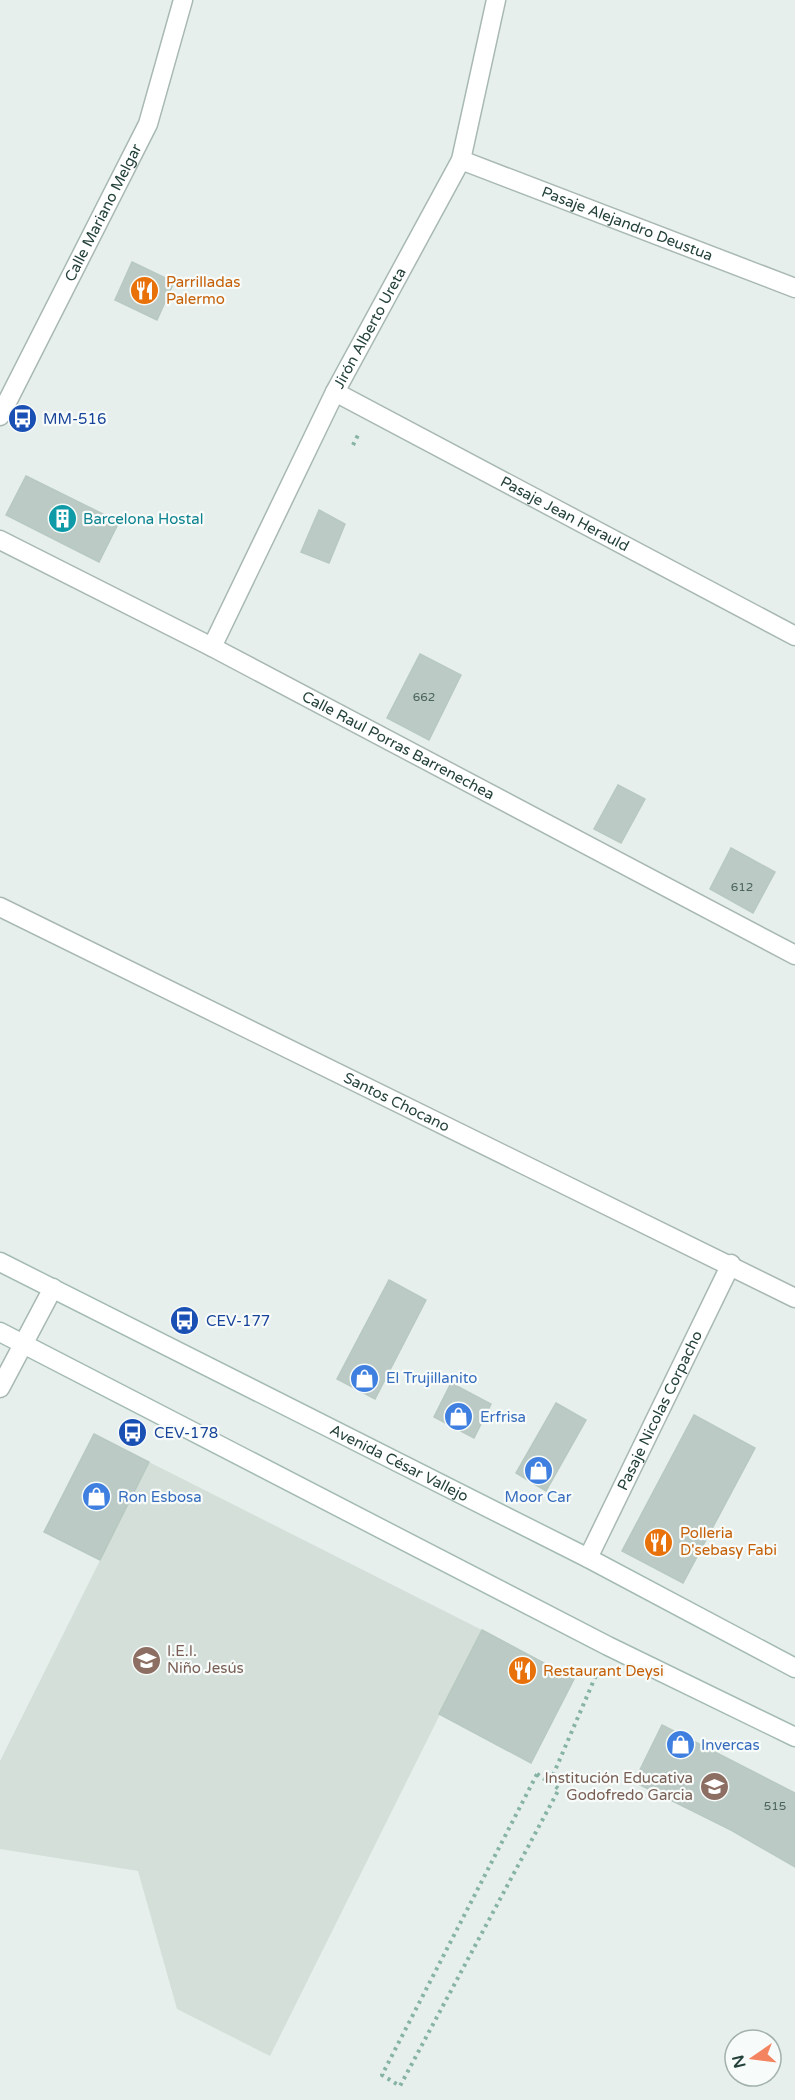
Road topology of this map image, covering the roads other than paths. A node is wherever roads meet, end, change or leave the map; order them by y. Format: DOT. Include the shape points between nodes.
graph roads {
  1 [pos="183,0"];
  2 [pos="496,0"];
  3 [pos="461,160"];
  4 [pos="795,288"];
  5 [pos="335,392"];
  6 [pos="0,416"];
  7 [pos="0,540"];
  8 [pos="795,636"];
  9 [pos="212,647"];
  10 [pos="0,907"];
  11 [pos="795,955"];
  12 [pos="0,1262"];
  13 [pos="731,1264"];
  14 [pos="53,1288"];
  15 [pos="795,1298"];
  16 [pos="0,1332"];
  17 [pos="23,1344"];
  18 [pos="0,1388"];
  19 [pos="588,1558"];
  20 [pos="795,1668"];
  21 [pos="795,1737"];
  1 -- 6 [label="street, Calle Mariano Melgar" via="148,124"];
  2 -- 3 [label="street, Jirón Alberto Ureta"];
  3 -- 4 [label="street, Pasaje Alejandro Deustua"];
  3 -- 5 [label="street, Jirón Alberto Ureta"];
  5 -- 8 [label="street, Pasaje Jean Herauld"];
  5 -- 9 [label="street, Jirón Alberto Ureta"];
  7 -- 9 [label="street, Calle Raul Porras Barrenechea"];
  9 -- 11 [label="street, Calle Raul Porras Barrenechea"];
  10 -- 13 [label="street, Santos Chocano"];
  12 -- 14 [label="street, Avenida César Vallejo"];
  13 -- 15 [label="street, Santos Chocano"];
  13 -- 19 [label="street, Pasaje Nicolas Corpacho"];
  14 -- 17 [label="street"];
  14 -- 19 [label="street, Avenida César Vallejo"];
  16 -- 17 [label="street"];
  17 -- 18 [label="street"];
  17 -- 21 [label="street" via="608,1646"];
  19 -- 20 [label="street, Avenida César Vallejo"];
}
